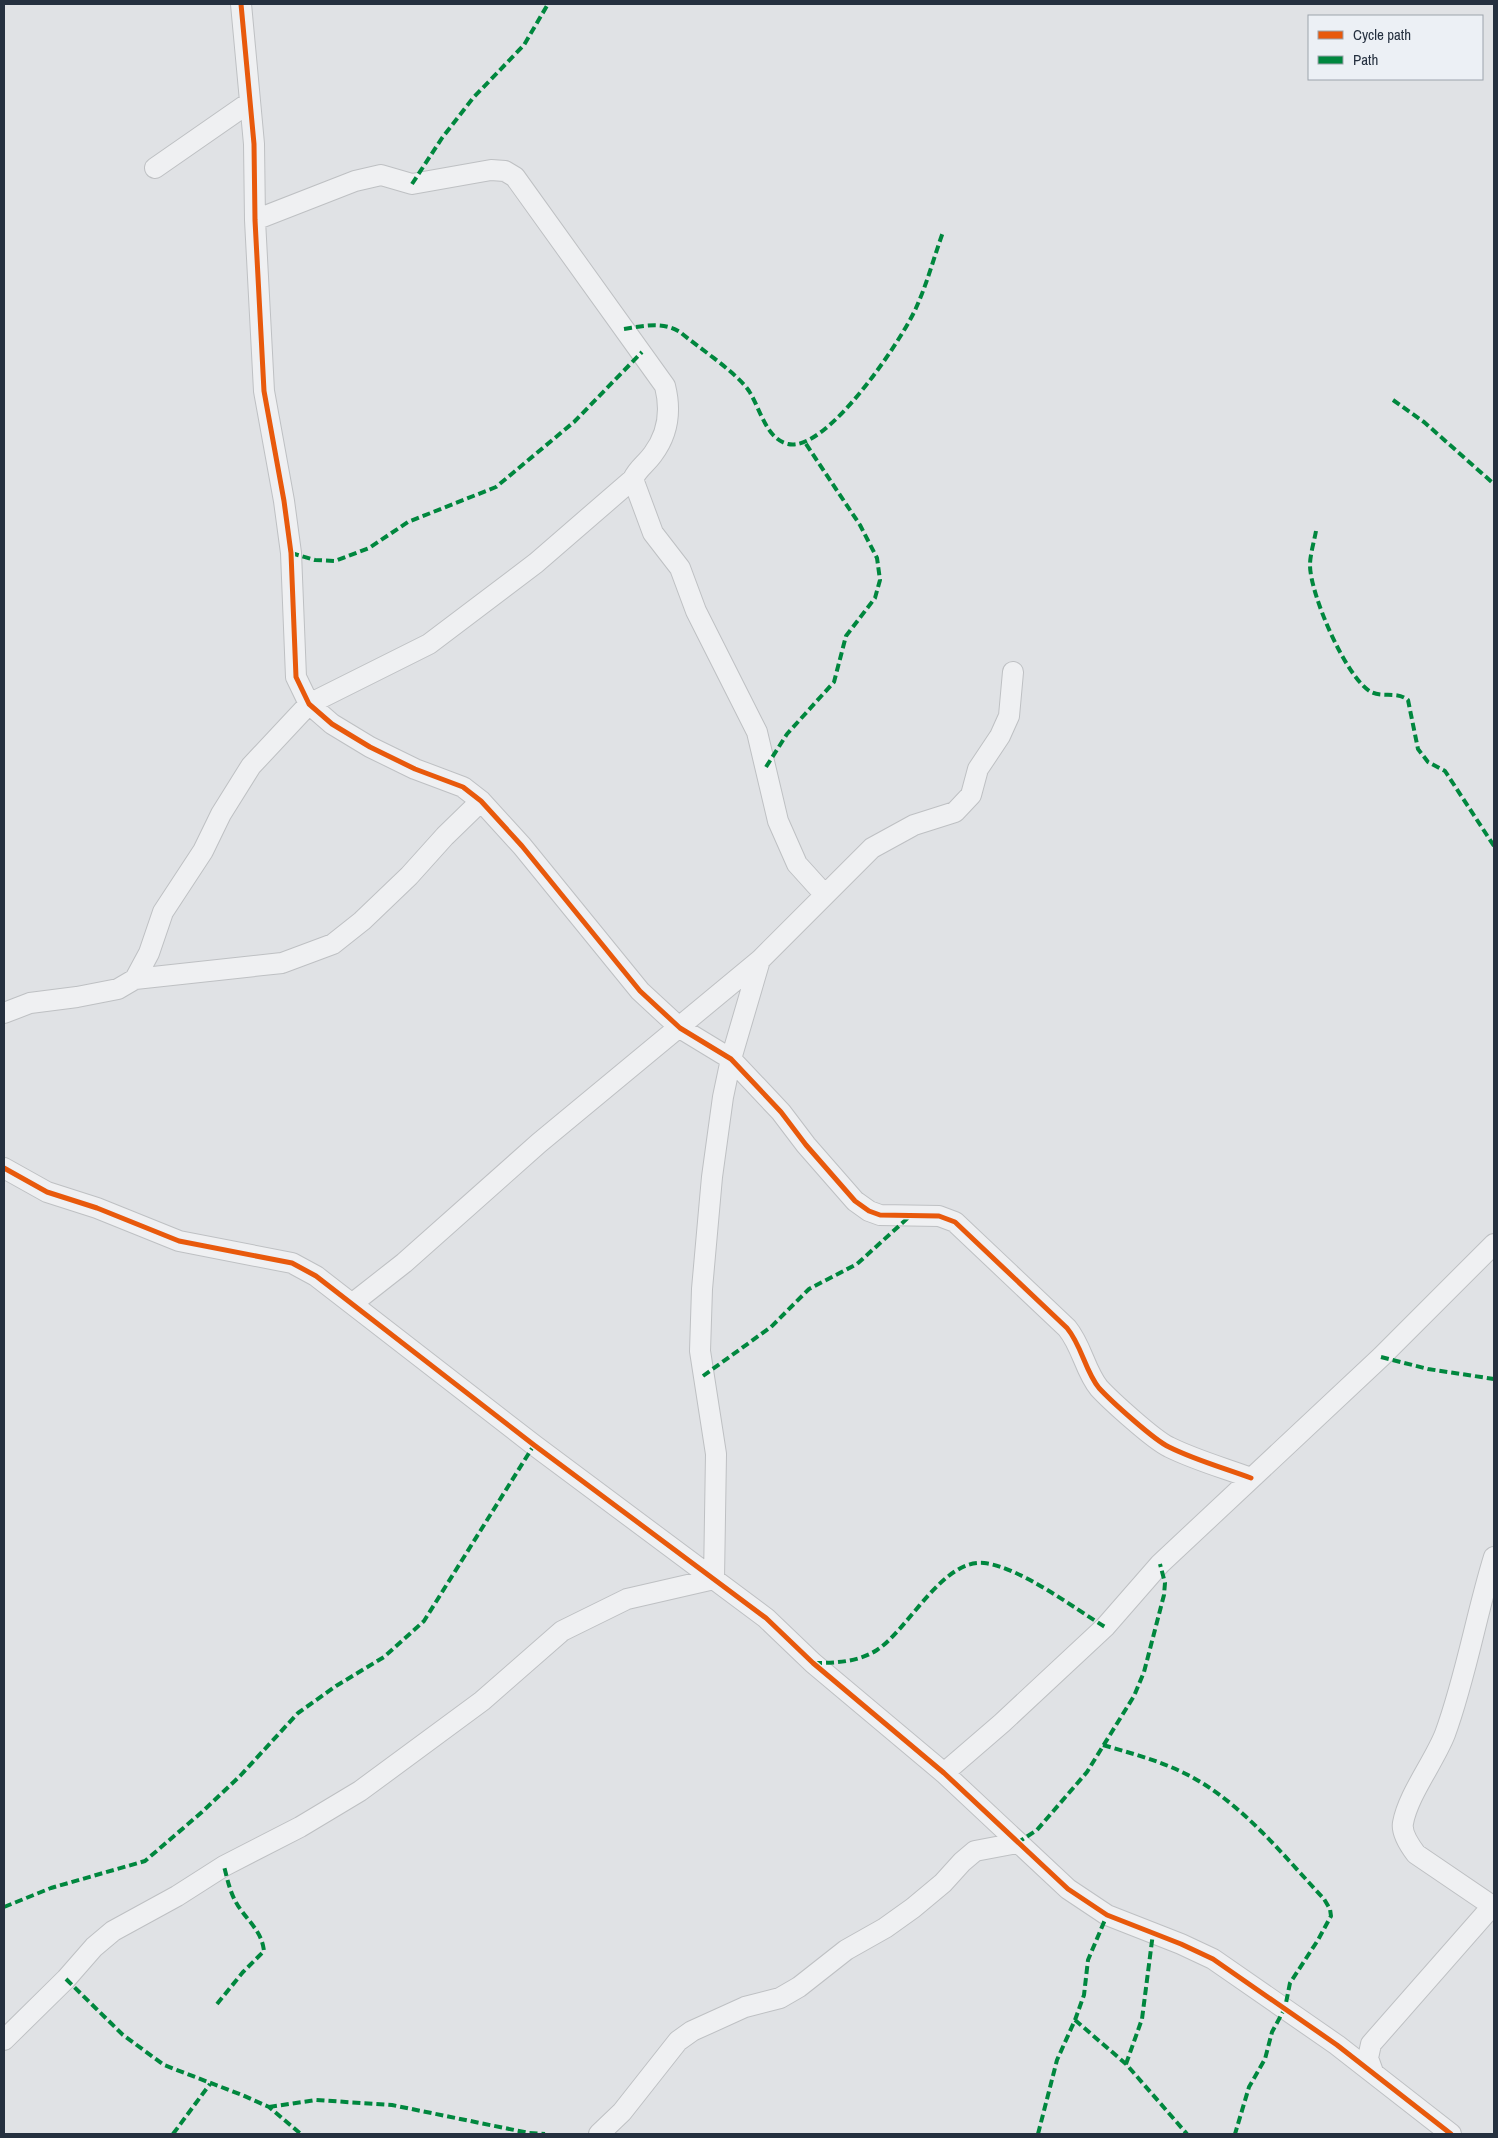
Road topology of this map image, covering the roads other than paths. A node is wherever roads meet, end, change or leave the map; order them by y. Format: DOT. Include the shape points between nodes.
graph roads {
  1 [pos="241,4"];
  2 [pos="250,102"];
  3 [pos="156,168"];
  4 [pos="255,220"];
  5 [pos="633,479"];
  6 [pos="1013,672"];
  7 [pos="309,704"];
  8 [pos="481,802"];
  9 [pos="825,895"];
  10 [pos="760,960"];
  11 [pos="135,979"];
  12 [pos="4,1013"];
  13 [pos="680,1028"];
  14 [pos="731,1059"];
  15 [pos="4,1168"];
  16 [pos="1494,1244"];
  17 [pos="353,1303"];
  18 [pos="1251,1478"];
  19 [pos="1494,1557"];
  20 [pos="714,1579"];
  21 [pos="944,1773"];
  22 [pos="1017,1843"];
  23 [pos="1493,1905"];
  24 [pos="4,2040"];
  25 [pos="1373,2072"];
  26 [pos="599,2134"];
  27 [pos="1451,2134"];
  1 -- 2 [label="street"];
  2 -- 3 [label="street"];
  2 -- 4 [label="street"];
  4 -- 5 [label="street" via="355,180 381,174 412,184 476,171 505,171 514,177 665,386 669,402 666,427 653,455"];
  4 -- 7 [label="street" via="264,391 290,553 296,677"];
  5 -- 7 [label="street" via="536,563 429,644"];
  5 -- 9 [label="street" via="653,533 680,568 696,611 758,732 778,821 797,864"];
  6 -- 9 [label="street" via="1009,716 978,769 966,802 955,812 914,825 872,848"];
  7 -- 8 [label="street" via="332,724 370,747 463,787"];
  7 -- 11 [label="street" via="252,766 221,814 203,850 163,912 149,952"];
  8 -- 11 [label="street" via="362,921 332,944 282,963"];
  8 -- 13 [label="street" via="522,846 640,991"];
  9 -- 10 [label="street"];
  10 -- 13 [label="street"];
  10 -- 14 [label="street"];
  11 -- 12 [label="street" via="118,989 30,1002"];
  13 -- 14 [label="street"];
  13 -- 17 [label="street" via="538,1143 404,1263"];
  14 -- 18 [label="street" via="781,1112 855,1201 880,1215 939,1216 955,1222 1072,1335 1093,1380 1110,1400 1167,1446"];
  14 -- 20 [label="street" via="712,1177 702,1289 700,1351 716,1454"];
  15 -- 17 [label="street" via="47,1192 179,1240 292,1263"];
  16 -- 18 [label="street" via="1381,1357"];
  17 -- 20 [label="street" via="534,1445"];
  18 -- 21 [label="street" via="1160,1564 1105,1627 1002,1724"];
  19 -- 23 [label="street" via="1452,1714 1438,1752 1412,1798 1402,1824 1407,1841 1416,1854"];
  20 -- 21 [label="street" via="766,1618 813,1663"];
  20 -- 24 [label="street" via="627,1599 562,1631 482,1701 360,1790 113,1931"];
  21 -- 22 [label="street"];
  22 -- 25 [label="street" via="1068,1889 1107,1916 1213,1959"];
  22 -- 26 [label="street" via="975,1851 913,1908 846,1950 780,1998 745,2007 692,2030 678,2041 622,2112"];
  23 -- 25 [label="street" via="1370,2044 1368,2058"];
  25 -- 27 [label="street"];
}
